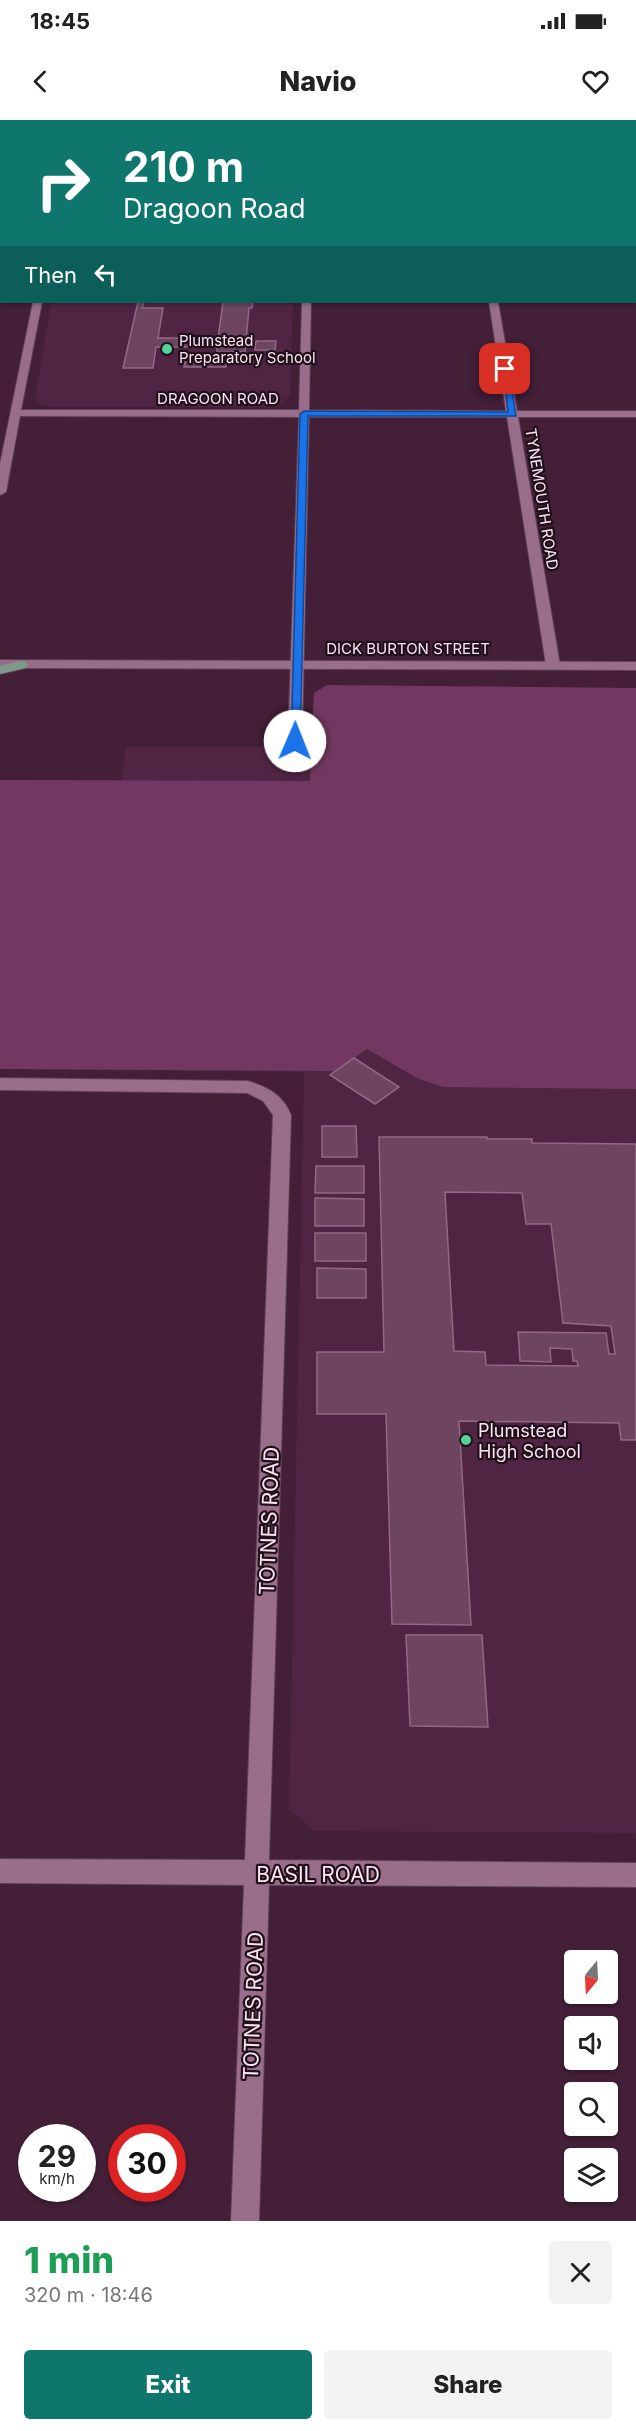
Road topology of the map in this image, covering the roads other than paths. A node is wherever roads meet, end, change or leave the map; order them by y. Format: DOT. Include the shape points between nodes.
graph roads {
  1 [pos="37,303"];
  2 [pos="307,303"];
  3 [pos="494,303"];
  4 [pos="16,413"];
  5 [pos="304,414"];
  6 [pos="513,414"];
  7 [pos="636,414"];
  8 [pos="0,492"];
  9 [pos="0,664"];
  10 [pos="296,664"];
  11 [pos="21,665"];
  12 [pos="553,665"];
  13 [pos="636,666"];
  14 [pos="0,670"];
  15 [pos="295,741"];
  16 [pos="0,1084"];
  17 [pos="0,1871"];
  18 [pos="258,1874"];
  19 [pos="636,1875"];
  20 [pos="245,2221"];
  1 -- 4 [label="street"];
  2 -- 5 [label="street"];
  3 -- 6 [label="street, TYNEMOUTH ROAD"];
  4 -- 5 [label="street, DRAGOON ROAD"];
  4 -- 8 [label="street"];
  5 -- 6 [label="street, DRAGOON ROAD"];
  5 -- 10 [label="street"];
  6 -- 7 [label="street, DRAGOON ROAD"];
  6 -- 12 [label="street, TYNEMOUTH ROAD"];
  9 -- 11 [label="street, DICK BURTON STREET"];
  10 -- 11 [label="street, DICK BURTON STREET"];
  10 -- 12 [label="street, DICK BURTON STREET"];
  10 -- 15 [label="street"];
  11 -- 14 [label="main road"];
  12 -- 13 [label="street, DICK BURTON STREET"];
  16 -- 18 [label="street, TOTNES ROAD" via="236,1086 259,1090 280,1107"];
  17 -- 18 [label="street, BASIL ROAD"];
  18 -- 19 [label="street, BASIL ROAD"];
  18 -- 20 [label="street, TOTNES ROAD"];
}
